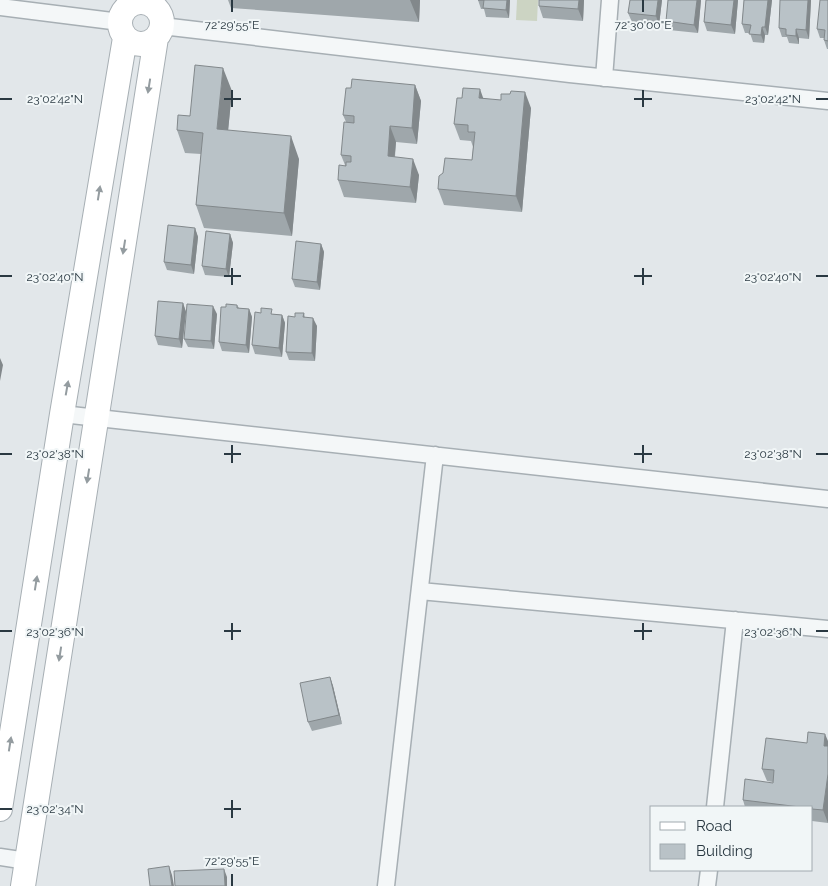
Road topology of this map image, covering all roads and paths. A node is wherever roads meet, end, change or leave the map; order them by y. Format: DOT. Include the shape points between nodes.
graph roads {
  1 [pos="610,0"];
  2 [pos="0,7"];
  3 [pos="125,17"];
  4 [pos="160,19"];
  5 [pos="604,78"];
  6 [pos="828,101"];
  7 [pos="62,414"];
  8 [pos="97,418"];
  9 [pos="435,455"];
  10 [pos="828,499"];
  11 [pos="420,591"];
  12 [pos="735,620"];
  13 [pos="828,629"];
  14 [pos="715,806"];
  15 [pos="0,809"];
  16 [pos="0,857"];
  17 [pos="27,861"];
  18 [pos="709,871"];
  19 [pos="23,886"];
  20 [pos="386,886"];
  21 [pos="707,886"];
  1 -- 5 [label="street"];
  2 -- 3 [label="street"];
  3 -- 4 [label="main road" via="134,3 141,2 148,4"];
  3 -- 4 [label="main road" via="137,44 144,44"];
  7 -- 3 [label="main road, one-way"];
  4 -- 5 [label="street"];
  4 -- 8 [label="main road, one-way"];
  5 -- 6 [label="street"];
  7 -- 8 [label="street"];
  15 -- 7 [label="main road, one-way"];
  8 -- 9 [label="street"];
  8 -- 17 [label="main road, one-way"];
  9 -- 10 [label="street"];
  9 -- 11 [label="street"];
  11 -- 12 [label="street"];
  11 -- 20 [label="street"];
  12 -- 13 [label="street"];
  12 -- 14 [label="street"];
  16 -- 17 [label="street"];
  17 -- 19 [label="main road"];
  18 -- 21 [label="street"];
}
